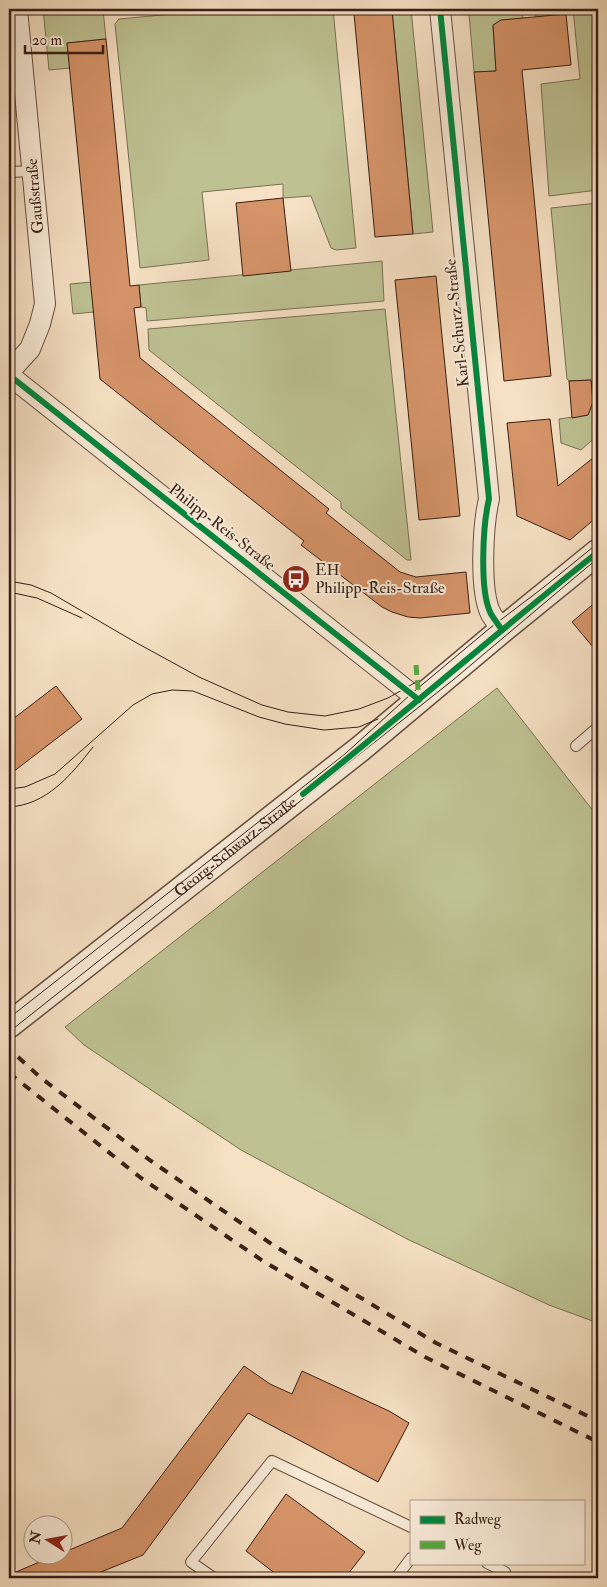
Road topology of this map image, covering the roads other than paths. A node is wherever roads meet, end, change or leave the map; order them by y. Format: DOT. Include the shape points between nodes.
graph roads {
  1 [pos="17,9"];
  2 [pos="440,9"];
  3 [pos="33,171"];
  4 [pos="9,172"];
  5 [pos="9,373"];
  6 [pos="598,552"];
  7 [pos="502,630"];
  8 [pos="419,700"];
  9 [pos="598,727"];
  10 [pos="576,746"];
  11 [pos="9,1025"];
  12 [pos="410,1527"];
  13 [pos="410,1559"];
  14 [pos="489,1564"];
  15 [pos="214,1578"];
  16 [pos="396,1578"];
  17 [pos="501,1578"];
  1 -- 3 [label="street, Gaußstraße"];
  2 -- 7 [label="street, Karl-Schurz-Straße" via="489,499 482,580 490,613"];
  3 -- 4 [label="lane"];
  3 -- 5 [label="street, Gaußstraße" via="46,304 30,349"];
  5 -- 8 [label="street, Philipp-Reis-Straße"];
  6 -- 7 [label="street, Georg-Schwarz-Straße"];
  7 -- 8 [label="street, Georg-Schwarz-Straße"];
  8 -- 11 [label="street, Georg-Schwarz-Straße"];
  9 -- 10 [label="lane"];
  12 -- 15 [label="lane" via="272,1460 192,1562"];
  13 -- 16 [label="lane"];
  14 -- 17 [label="lane" via="505,1572"];
}
